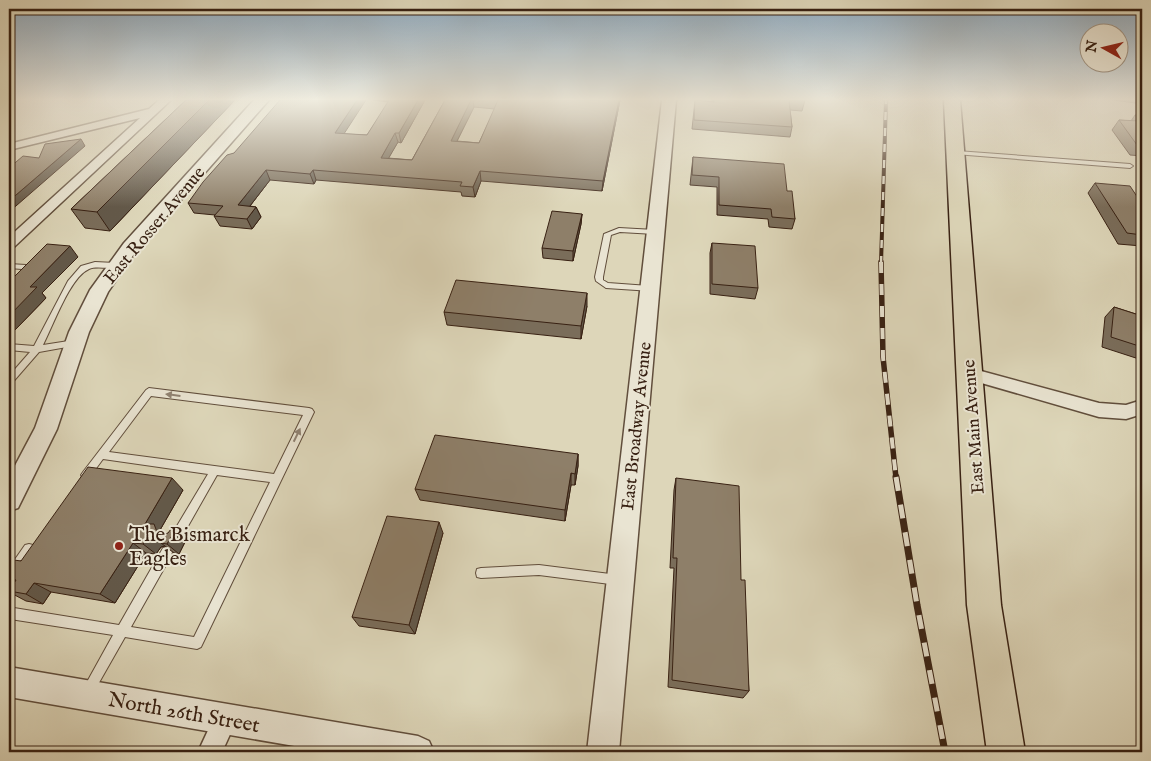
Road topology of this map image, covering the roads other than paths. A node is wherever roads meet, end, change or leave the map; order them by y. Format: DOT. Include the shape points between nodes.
graph roads {
  1 [pos="55,136"];
  2 [pos="127,136"];
  3 [pos="230,136"];
  4 [pos="665,136"];
  5 [pos="955,136"];
  6 [pos="9,147"];
  7 [pos="957,153"];
  8 [pos="1130,166"];
  9 [pos="655,232"];
  10 [pos="9,244"];
  11 [pos="115,265"];
  12 [pos="9,266"];
  13 [pos="9,289"];
  14 [pos="649,289"];
  15 [pos="76,343"];
  16 [pos="9,347"];
  17 [pos="36,349"];
  18 [pos="970,374"];
  19 [pos="9,381"];
  20 [pos="1142,407"];
  21 [pos="101,455"];
  22 [pos="214,472"];
  23 [pos="277,479"];
  24 [pos="78,485"];
  25 [pos="10,495"];
  26 [pos="38,538"];
  27 [pos="175,539"];
  28 [pos="167,552"];
  29 [pos="481,573"];
  30 [pos="9,577"];
  31 [pos="620,580"];
  32 [pos="9,610"];
  33 [pos="121,632"];
  34 [pos="9,682"];
  35 [pos="86,695"];
  36 [pos="225,719"];
  37 [pos="210,752"];
  38 [pos="418,752"];
  39 [pos="603,752"];
  40 [pos="1006,752"];
  1 -- 6 [label="street"];
  2 -- 10 [label="street"];
  3 -- 11 [label="street, East Rosser Avenue"];
  4 -- 9 [label="street, East Broadway Avenue"];
  5 -- 7 [label="main road, East Main Avenue"];
  7 -- 8 [label="lane"];
  7 -- 18 [label="main road, East Main Avenue"];
  9 -- 14 [label="street, East Broadway Avenue"];
  9 -- 14 [label="lane" via="619,230 608,234 599,277 600,282 606,285"];
  11 -- 15 [label="street, East Rosser Avenue" via="92,304"];
  11 -- 17 [label="lane" via="94,265 80,272"];
  12 -- 13 [label="lane" via="26,267 25,273"];
  14 -- 31 [label="street, East Broadway Avenue"];
  15 -- 17 [label="lane"];
  15 -- 25 [label="street, East Rosser Avenue" via="46,429"];
  16 -- 17 [label="lane"];
  17 -- 19 [label="lane"];
  18 -- 20 [label="street" via="1099,410 1126,412"];
  18 -- 40 [label="main road, East Main Avenue" via="984,605"];
  21 -- 22 [label="lane"];
  23 -- 21 [label="lane, one-way" via="309,412 149,392"];
  21 -- 24 [label="lane"];
  22 -- 23 [label="lane"];
  22 -- 27 [label="lane"];
  23 -- 33 [label="lane" via="197,643"];
  26 -- 30 [label="lane"];
  28 -- 33 [label="lane"];
  29 -- 31 [label="lane" via="539,570"];
  31 -- 39 [label="street, East Broadway Avenue"];
  32 -- 33 [label="lane" via="10,614"];
  33 -- 35 [label="lane"];
  34 -- 35 [label="street, North 26th Street"];
  35 -- 36 [label="street, North 26th Street"];
  36 -- 37 [label="street"];
  36 -- 38 [label="street, North 26th Street"];
}
